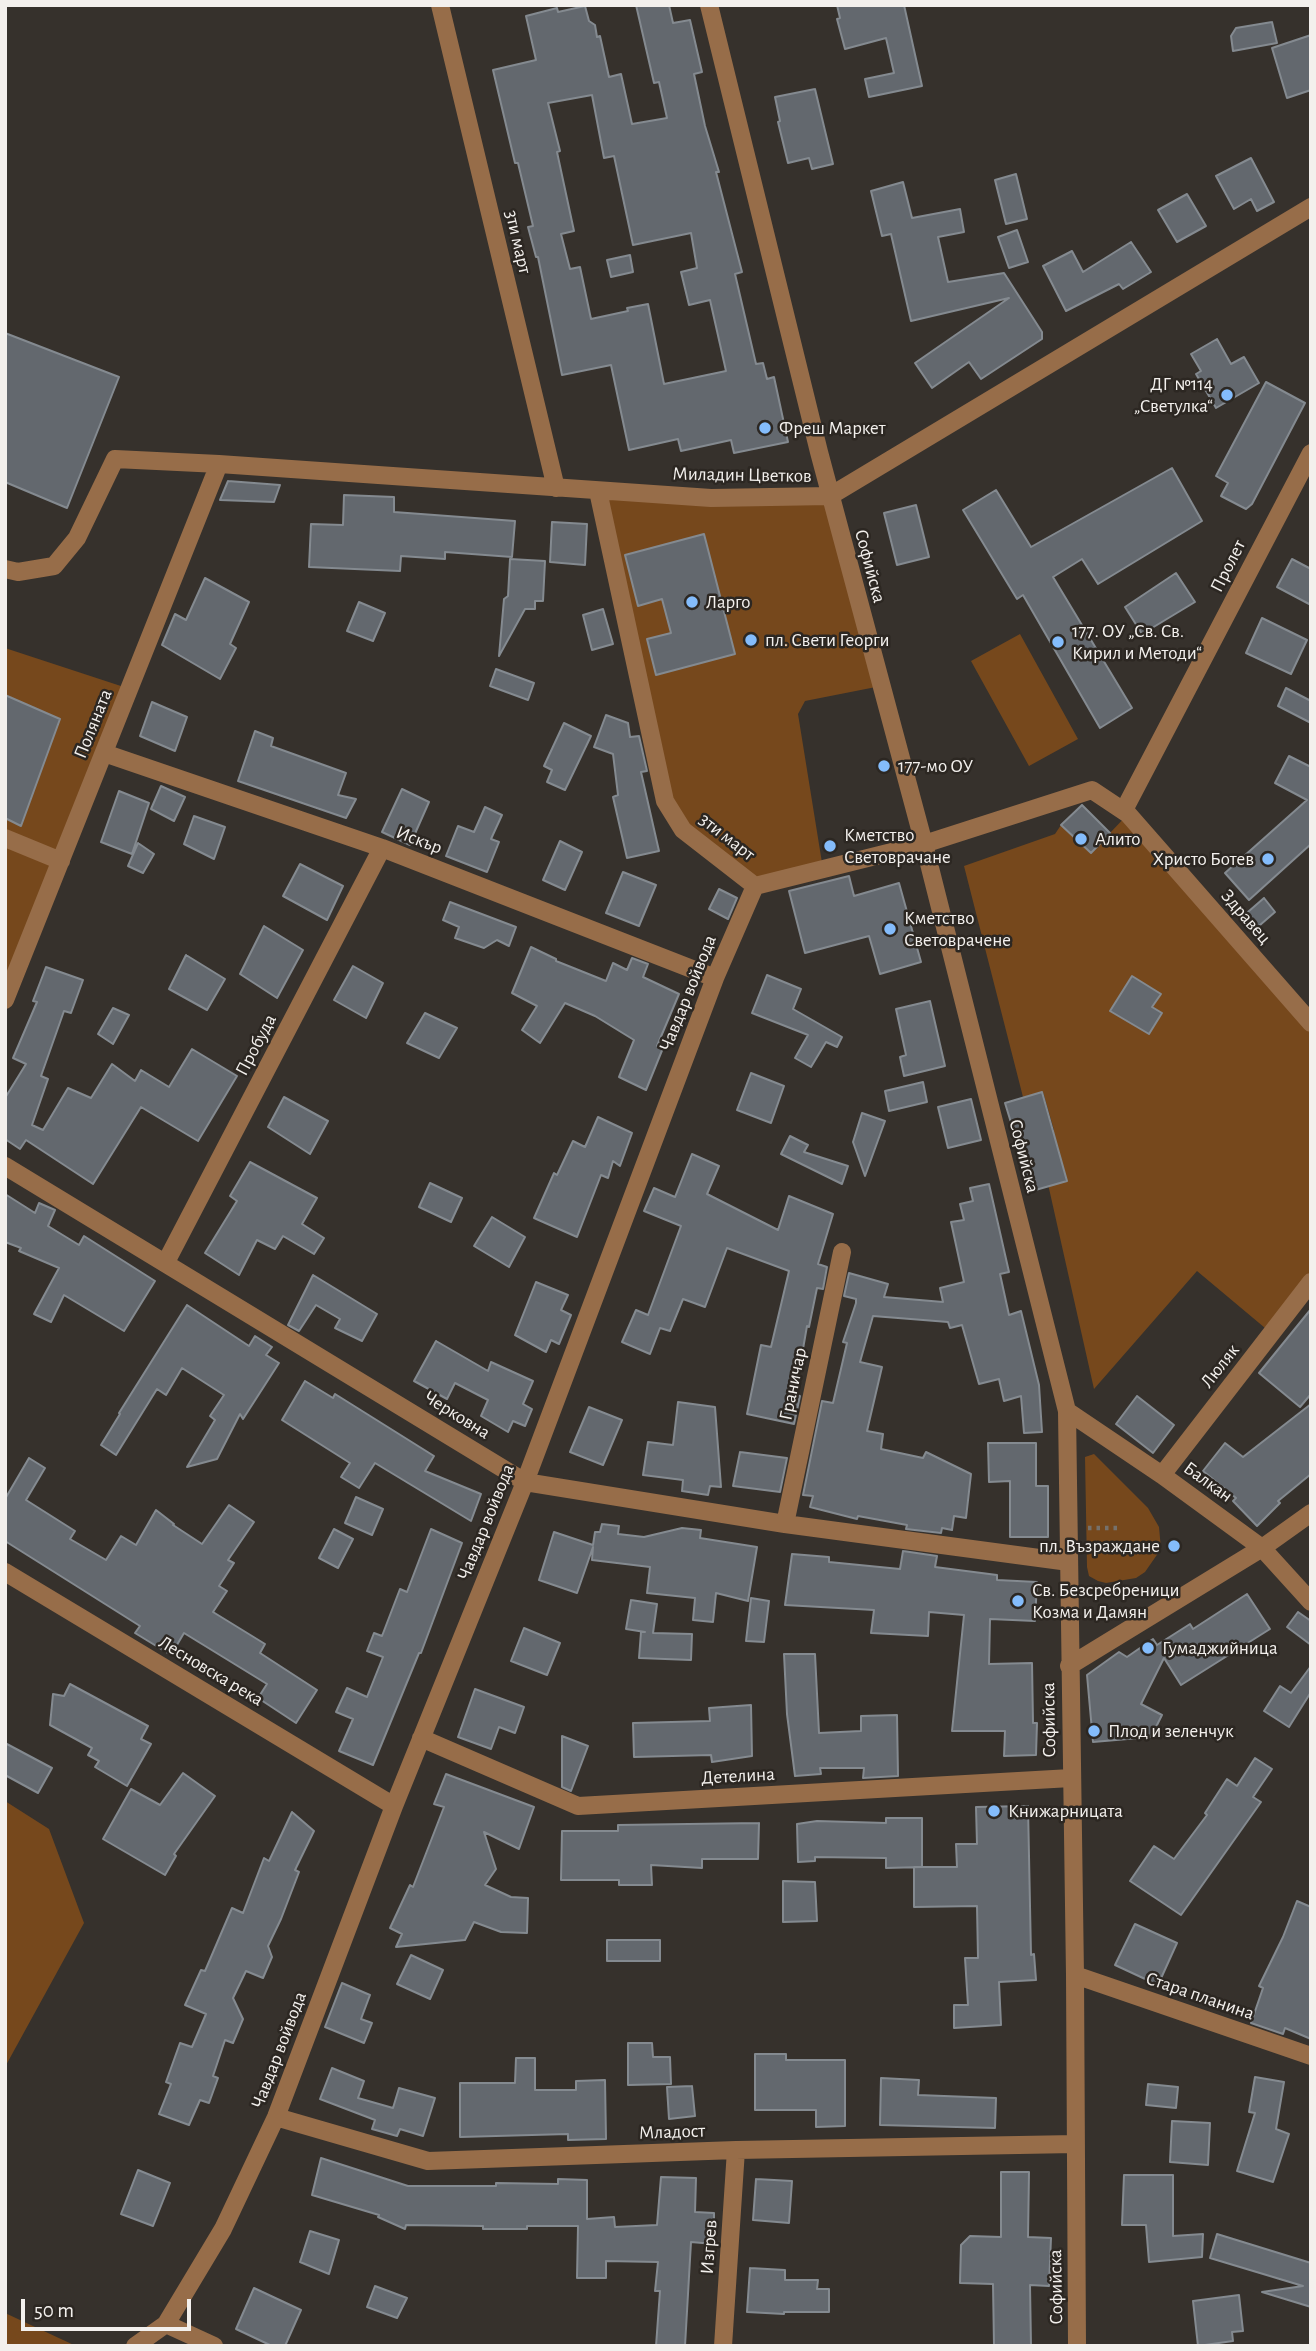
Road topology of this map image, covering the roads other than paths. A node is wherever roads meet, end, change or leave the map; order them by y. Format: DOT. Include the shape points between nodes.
graph roads {
  1 [pos="440,5"];
  2 [pos="709,5"];
  3 [pos="1311,207"];
  4 [pos="1311,453"];
  5 [pos="219,464"];
  6 [pos="555,488"];
  7 [pos="598,491"];
  8 [pos="830,496"];
  9 [pos="5,569"];
  10 [pos="104,753"];
  11 [pos="1125,810"];
  12 [pos="5,838"];
  13 [pos="924,844"];
  14 [pos="382,848"];
  15 [pos="61,861"];
  16 [pos="755,886"];
  17 [pos="715,978"];
  18 [pos="5,1000"];
  19 [pos="1311,1023"];
  20 [pos="5,1166"];
  21 [pos="842,1252"];
  22 [pos="166,1262"];
  23 [pos="1311,1282"];
  24 [pos="1067,1411"];
  25 [pos="1162,1475"];
  26 [pos="525,1482"];
  27 [pos="1311,1513"];
  28 [pos="785,1524"];
  29 [pos="1262,1548"];
  30 [pos="1069,1562"];
  31 [pos="5,1572"];
  32 [pos="1311,1602"];
  33 [pos="1069,1666"];
  34 [pos="421,1738"];
  35 [pos="1071,1779"];
  36 [pos="394,1806"];
  37 [pos="1075,1975"];
  38 [pos="1311,2056"];
  39 [pos="276,2116"];
  40 [pos="1076,2144"];
  41 [pos="736,2150"];
  42 [pos="166,2324"];
  43 [pos="135,2346"];
  44 [pos="214,2346"];
  45 [pos="723,2346"];
  46 [pos="1077,2346"];
  1 -- 6 [label="street, 3ти март"];
  2 -- 8 [label="street, Софийска"];
  3 -- 8 [label="street, Миладин Цветков"];
  4 -- 11 [label="street, Пролет"];
  5 -- 6 [label="street, Миладин Цветков"];
  5 -- 9 [label="street, Миладин Цветков" via="115,459 77,538 54,566 18,572"];
  5 -- 10 [label="street, Поляната"];
  6 -- 7 [label="street, Миладин Цветков"];
  7 -- 8 [label="street, Миладин Цветков" via="712,498"];
  7 -- 16 [label="street, 3ти март" via="665,801 683,830"];
  8 -- 13 [label="street, Софийска"];
  10 -- 14 [label="street, Искър"];
  10 -- 15 [label="street, Поляната"];
  11 -- 13 [label="street, Здравец" via="1092,790"];
  11 -- 19 [label="street, Здравец"];
  12 -- 15 [label="street"];
  13 -- 16 [label="street"];
  13 -- 24 [label="street, Софийска"];
  14 -- 17 [label="street, Искър"];
  14 -- 22 [label="street, Пробуда"];
  15 -- 18 [label="street, Поляната"];
  16 -- 17 [label="street, Чавдар войвода"];
  17 -- 26 [label="street, Чавдар войвода"];
  20 -- 22 [label="street, Черковна"];
  21 -- 28 [label="street, Граничар"];
  22 -- 26 [label="street, Черковна"];
  23 -- 25 [label="street, Люляк"];
  24 -- 25 [label="street, Балкан"];
  24 -- 30 [label="street, Софийска"];
  25 -- 29 [label="street, Балкан"];
  26 -- 28 [label="street, Черковна"];
  26 -- 34 [label="street, Чавдар войвода"];
  27 -- 29 [label="street"];
  28 -- 30 [label="street, Черковна"];
  29 -- 32 [label="street, Балкан"];
  29 -- 33 [label="street"];
  30 -- 33 [label="street, Софийска"];
  31 -- 36 [label="street, Лесновска река"];
  33 -- 35 [label="street, Софийска"];
  34 -- 35 [label="street, Детелина" via="578,1806"];
  34 -- 36 [label="street, Чавдар войвода"];
  35 -- 37 [label="street, Софийска"];
  36 -- 39 [label="street, Чавдар войвода"];
  37 -- 38 [label="street, Стара планина"];
  37 -- 40 [label="street, Софийска"];
  39 -- 41 [label="street, Младост" via="428,2161"];
  39 -- 42 [label="street, Чавдар войвода" via="223,2229"];
  40 -- 41 [label="street, Младост"];
  40 -- 46 [label="street, Софийска"];
  41 -- 45 [label="street, Изгрев"];
  42 -- 43 [label="street"];
  42 -- 44 [label="street"];
}
